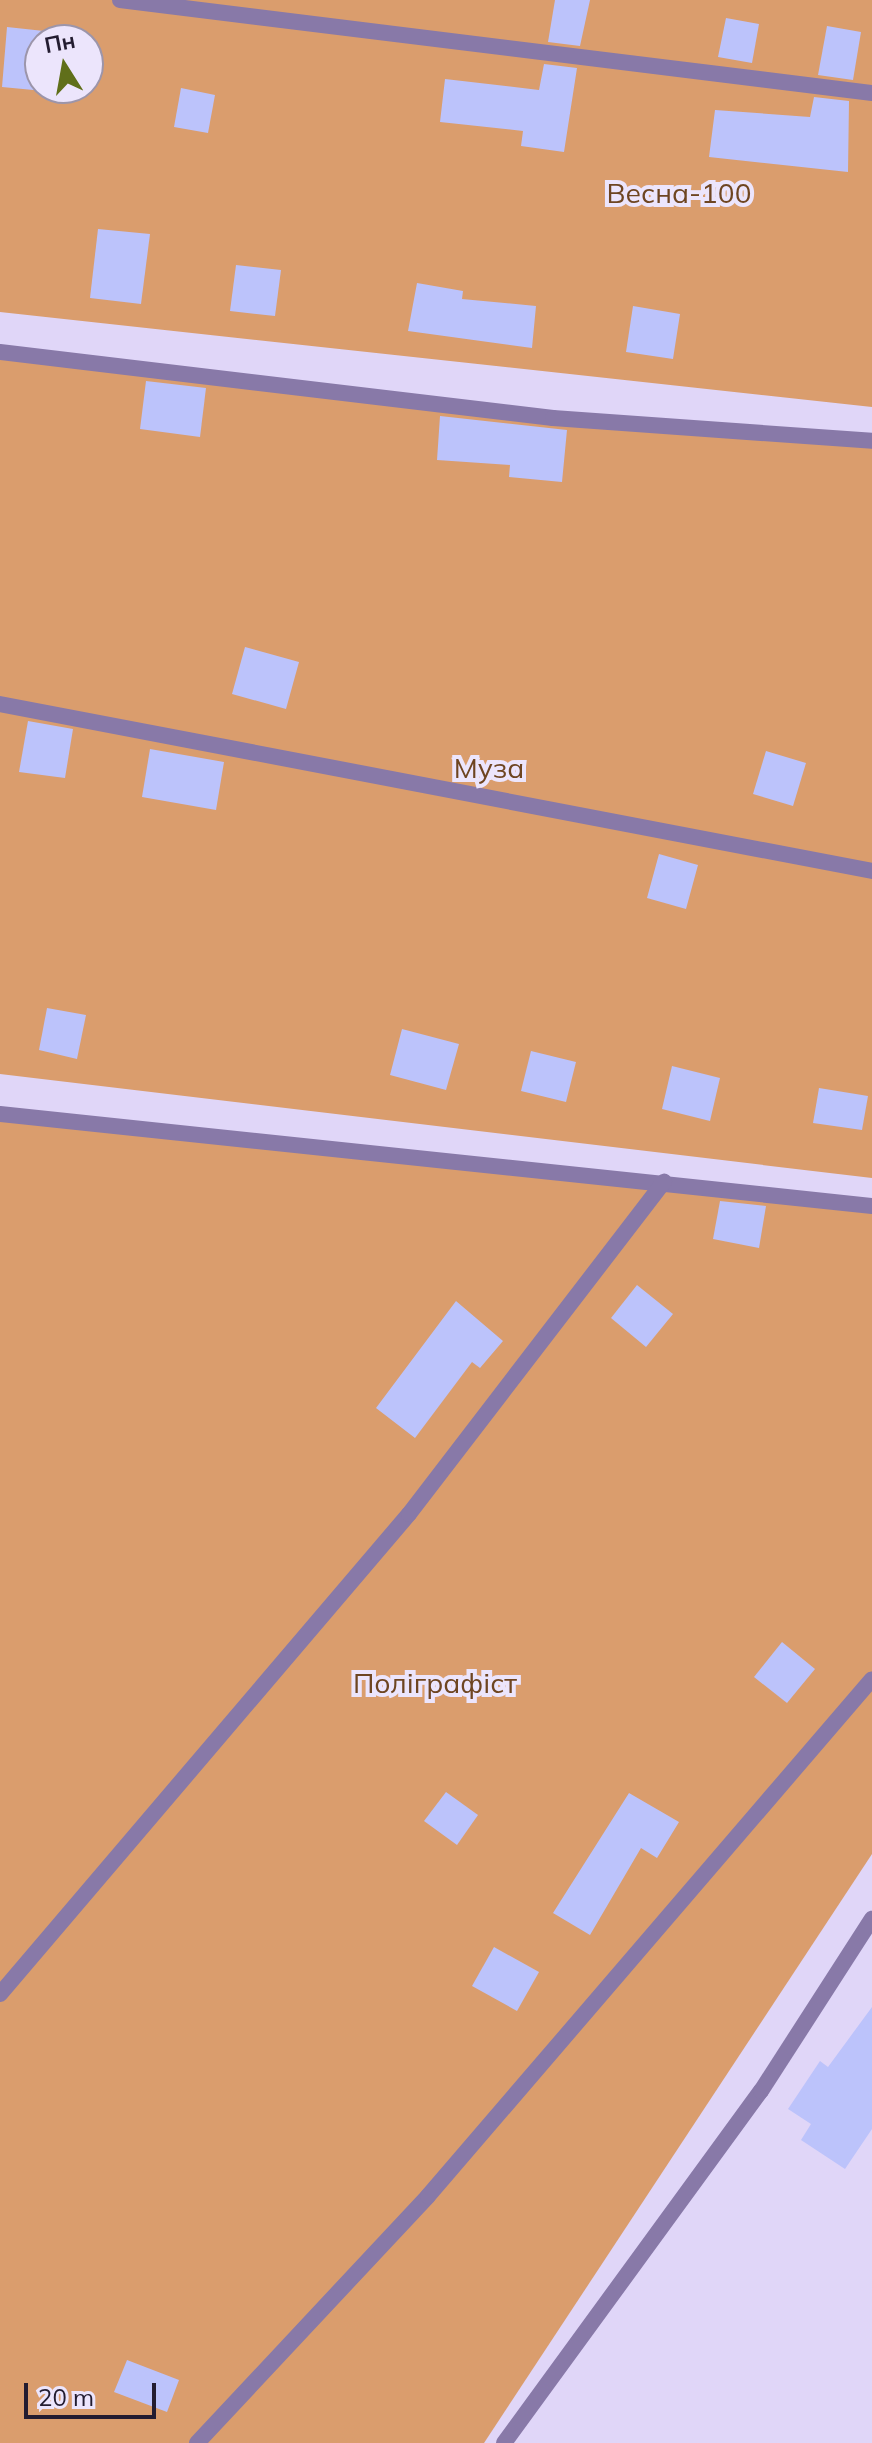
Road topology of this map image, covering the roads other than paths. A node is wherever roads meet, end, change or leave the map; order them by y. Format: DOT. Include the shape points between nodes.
graph roads {
  1 [pos="120,0"];
  2 [pos="872,93"];
  3 [pos="0,352"];
  4 [pos="872,441"];
  5 [pos="0,704"];
  6 [pos="872,871"];
  7 [pos="0,1114"];
  8 [pos="664,1182"];
  9 [pos="872,1206"];
  10 [pos="872,1679"];
  11 [pos="872,1919"];
  12 [pos="0,1994"];
  13 [pos="197,2443"];
  14 [pos="504,2443"];
  1 -- 2 [label="street"];
  3 -- 4 [label="street" via="553,418"];
  5 -- 6 [label="street"];
  7 -- 8 [label="street"];
  8 -- 9 [label="street"];
  8 -- 12 [label="street" via="409,1514"];
  10 -- 13 [label="street" via="428,2196"];
  11 -- 14 [label="street" via="761,2091"];
}
